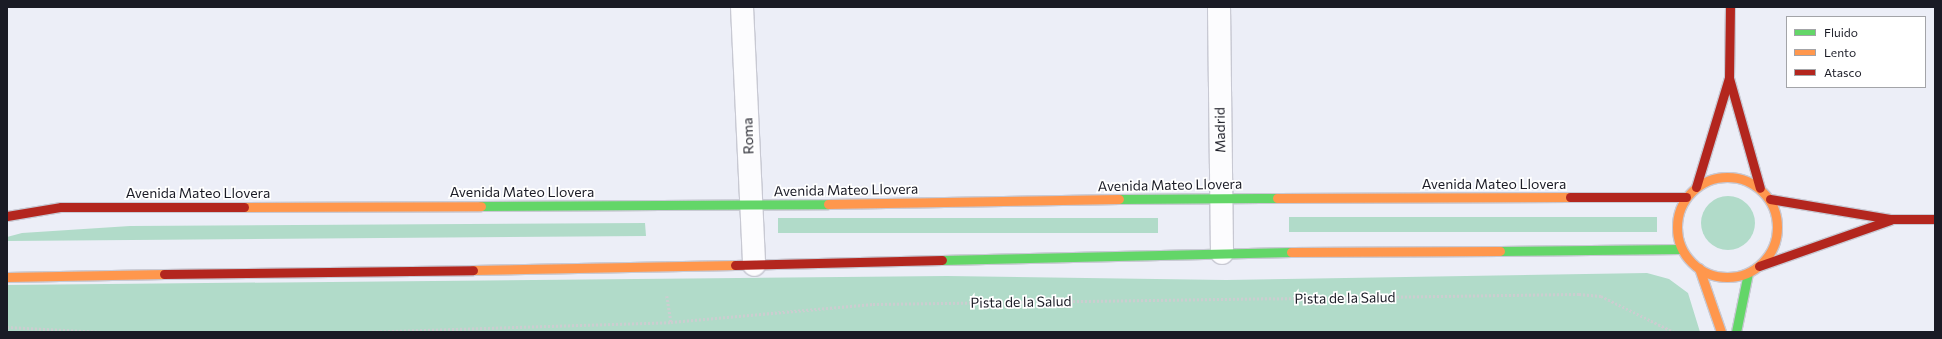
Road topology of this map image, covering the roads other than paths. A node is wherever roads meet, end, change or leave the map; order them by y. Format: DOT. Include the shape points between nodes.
graph roads {
  1 [pos="742,7"];
  2 [pos="1218,7"];
  3 [pos="1730,7"];
  4 [pos="1729,78"];
  5 [pos="1696,187"];
  6 [pos="1760,188"];
  7 [pos="1686,197"];
  8 [pos="1221,198"];
  9 [pos="1770,199"];
  10 [pos="750,205"];
  11 [pos="7,216"];
  12 [pos="1891,219"];
  13 [pos="1935,219"];
  14 [pos="1682,249"];
  15 [pos="1222,253"];
  16 [pos="754,265"];
  17 [pos="1759,266"];
  18 [pos="1699,268"];
  19 [pos="1748,273"];
  20 [pos="7,277"];
  21 [pos="1721,332"];
  22 [pos="1736,332"];
  1 -- 10 [label="street, Roma"];
  2 -- 8 [label="street, Madrid"];
  3 -- 4 [label="main road"];
  4 -- 5 [label="main road"];
  4 -- 6 [label="main road"];
  5 -- 6 [label="main road" via="1711,179 1728,176 1745,179"];
  5 -- 7 [label="main road"];
  6 -- 9 [label="main road"];
  7 -- 8 [label="main road, Avenida Mateo Llovera"];
  7 -- 14 [label="main road" via="1677,222"];
  8 -- 10 [label="main road, Avenida Mateo Llovera"];
  8 -- 15 [label="street, Madrid"];
  9 -- 12 [label="main road"];
  9 -- 17 [label="main road" via="1778,227 1776,242 1769,256"];
  10 -- 11 [label="main road, Avenida Mateo Llovera" via="61,207"];
  10 -- 16 [label="street, Roma"];
  12 -- 13 [label="main road"];
  12 -- 17 [label="main road"];
  14 -- 15 [label="main road"];
  14 -- 18 [label="main road"];
  15 -- 16 [label="main road"];
  16 -- 20 [label="main road"];
  17 -- 19 [label="main road"];
  18 -- 19 [label="main road" via="1723,277"];
  18 -- 21 [label="main road"];
  19 -- 22 [label="main road"];
}
